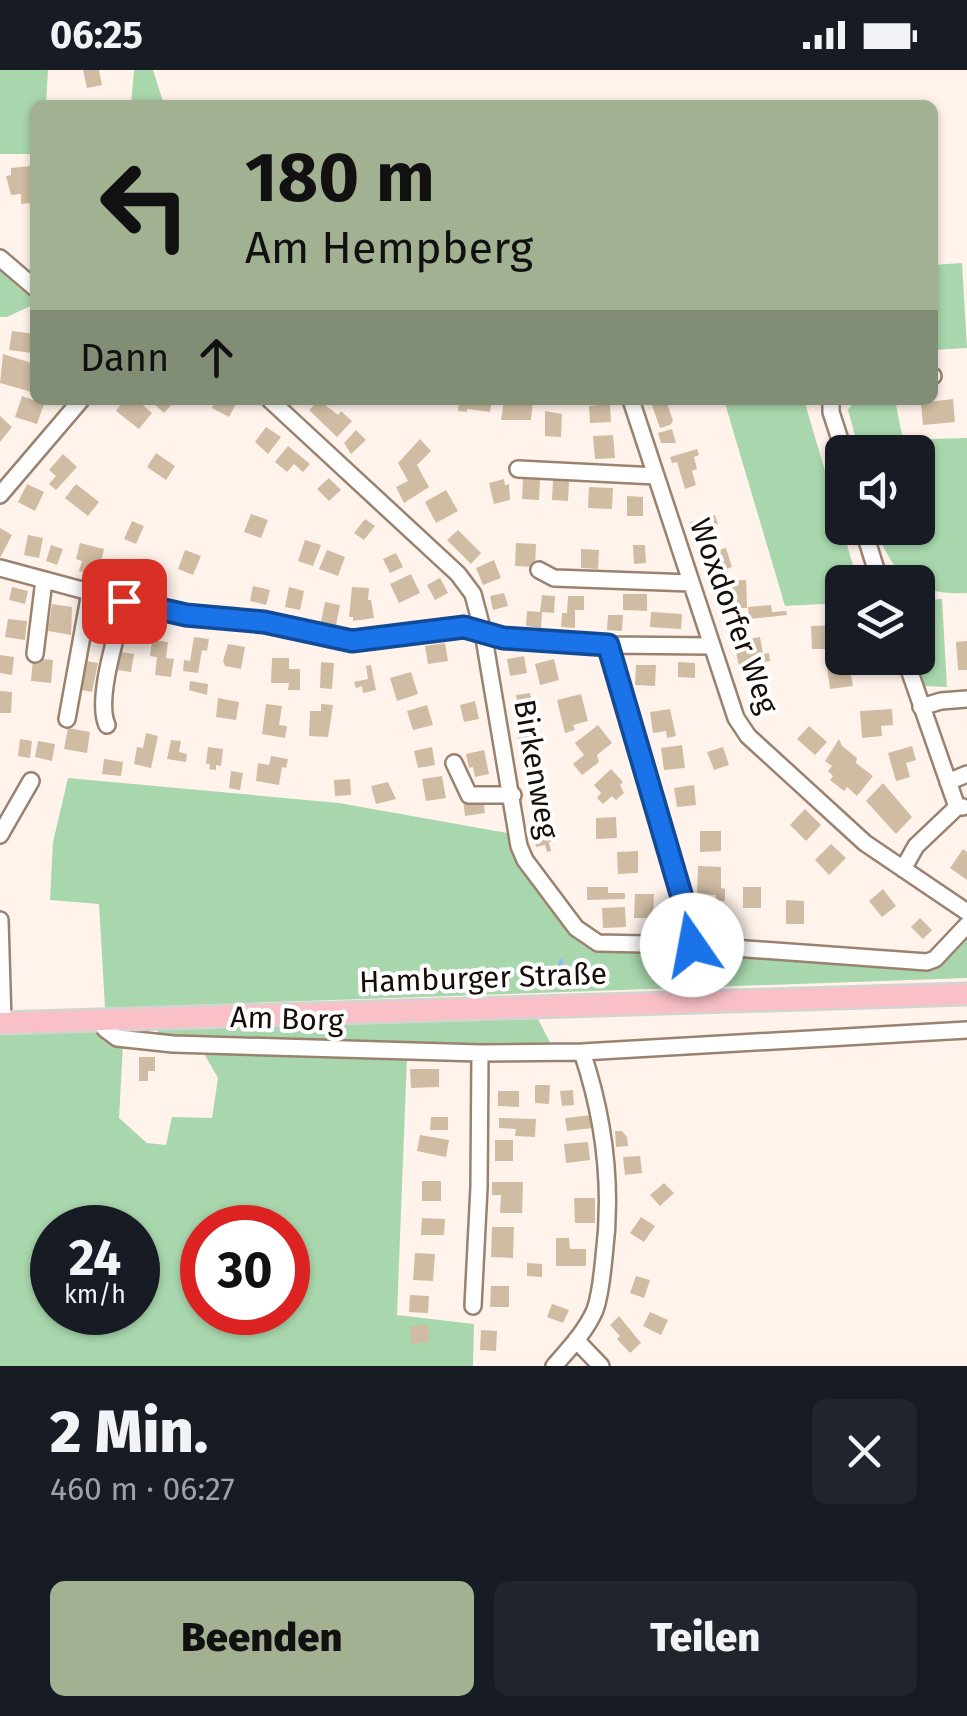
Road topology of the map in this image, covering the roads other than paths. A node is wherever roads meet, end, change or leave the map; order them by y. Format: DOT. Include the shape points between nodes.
graph roads {
  1 [pos="0,258"];
  2 [pos="30,284"];
  3 [pos="76,405"];
  4 [pos="275,405"];
  5 [pos="633,405"];
  6 [pos="831,405"];
  7 [pos="838,435"];
  8 [pos="518,469"];
  9 [pos="656,476"];
  10 [pos="2,486"];
  11 [pos="0,568"];
  12 [pos="539,570"];
  13 [pos="44,580"];
  14 [pos="690,583"];
  15 [pos="90,592"];
  16 [pos="124,601"];
  17 [pos="483,632"];
  18 [pos="608,645"];
  19 [pos="711,646"];
  20 [pos="35,654"];
  21 [pos="911,675"];
  22 [pos="967,699"];
  23 [pos="922,707"];
  24 [pos="67,719"];
  25 [pos="107,725"];
  26 [pos="454,763"];
  27 [pos="967,774"];
  28 [pos="31,781"];
  29 [pos="948,782"];
  30 [pos="513,795"];
  31 [pos="962,807"];
  32 [pos="0,836"];
  33 [pos="903,869"];
  34 [pos="967,912"];
  35 [pos="0,920"];
  36 [pos="967,925"];
  37 [pos="692,945"];
  38 [pos="967,994"];
  39 [pos="101,1019"];
  40 [pos="2,1023"];
  41 [pos="967,1030"];
  42 [pos="582,1052"];
  43 [pos="480,1053"];
  44 [pos="473,1306"];
  45 [pos="576,1340"];
  46 [pos="554,1366"];
  47 [pos="601,1366"];
  1 -- 2 [label="street"];
  3 -- 10 [label="street"];
  4 -- 17 [label="street, Birkenweg" via="458,574 473,594"];
  5 -- 9 [label="street, Woxdorfer Weg"];
  6 -- 7 [label="street"];
  8 -- 9 [label="street"];
  9 -- 14 [label="street, Woxdorfer Weg"];
  11 -- 13 [label="street"];
  12 -- 14 [label="street" via="554,578"];
  13 -- 15 [label="street"];
  13 -- 20 [label="street"];
  14 -- 19 [label="street, Woxdorfer Weg"];
  15 -- 16 [label="street"];
  15 -- 24 [label="street"];
  16 -- 17 [label="street" via="352,641 464,627"];
  16 -- 25 [label="street" via="104,696"];
  17 -- 18 [label="street"];
  17 -- 30 [label="street, Birkenweg"];
  18 -- 19 [label="street"];
  18 -- 37 [label="street"];
  19 -- 33 [label="street, Woxdorfer Weg" via="748,736"];
  21 -- 23 [label="street"];
  22 -- 23 [label="street"];
  23 -- 29 [label="street"];
  26 -- 30 [label="street" via="469,796"];
  27 -- 29 [label="street"];
  28 -- 32 [label="street"];
  29 -- 31 [label="street"];
  30 -- 37 [label="street, Birkenweg" via="525,860 582,935 610,945"];
  31 -- 33 [label="street" via="916,846"];
  33 -- 34 [label="street, Woxdorfer Weg"];
  35 -- 40 [label="street"];
  36 -- 37 [label="street, Birkenweg" via="928,962"];
  38 -- 39 [label="main road, Hamburger Straße"];
  39 -- 40 [label="main road, Hamburger Straße"];
  39 -- 43 [label="street, Am Borg" via="116,1038 173,1044"];
  41 -- 42 [label="street, Am Borg"];
  42 -- 43 [label="street, Am Borg"];
  42 -- 45 [label="street" via="600,1107 608,1189 599,1296"];
  43 -- 44 [label="street"];
  45 -- 46 [label="street"];
  45 -- 47 [label="street"];
}
